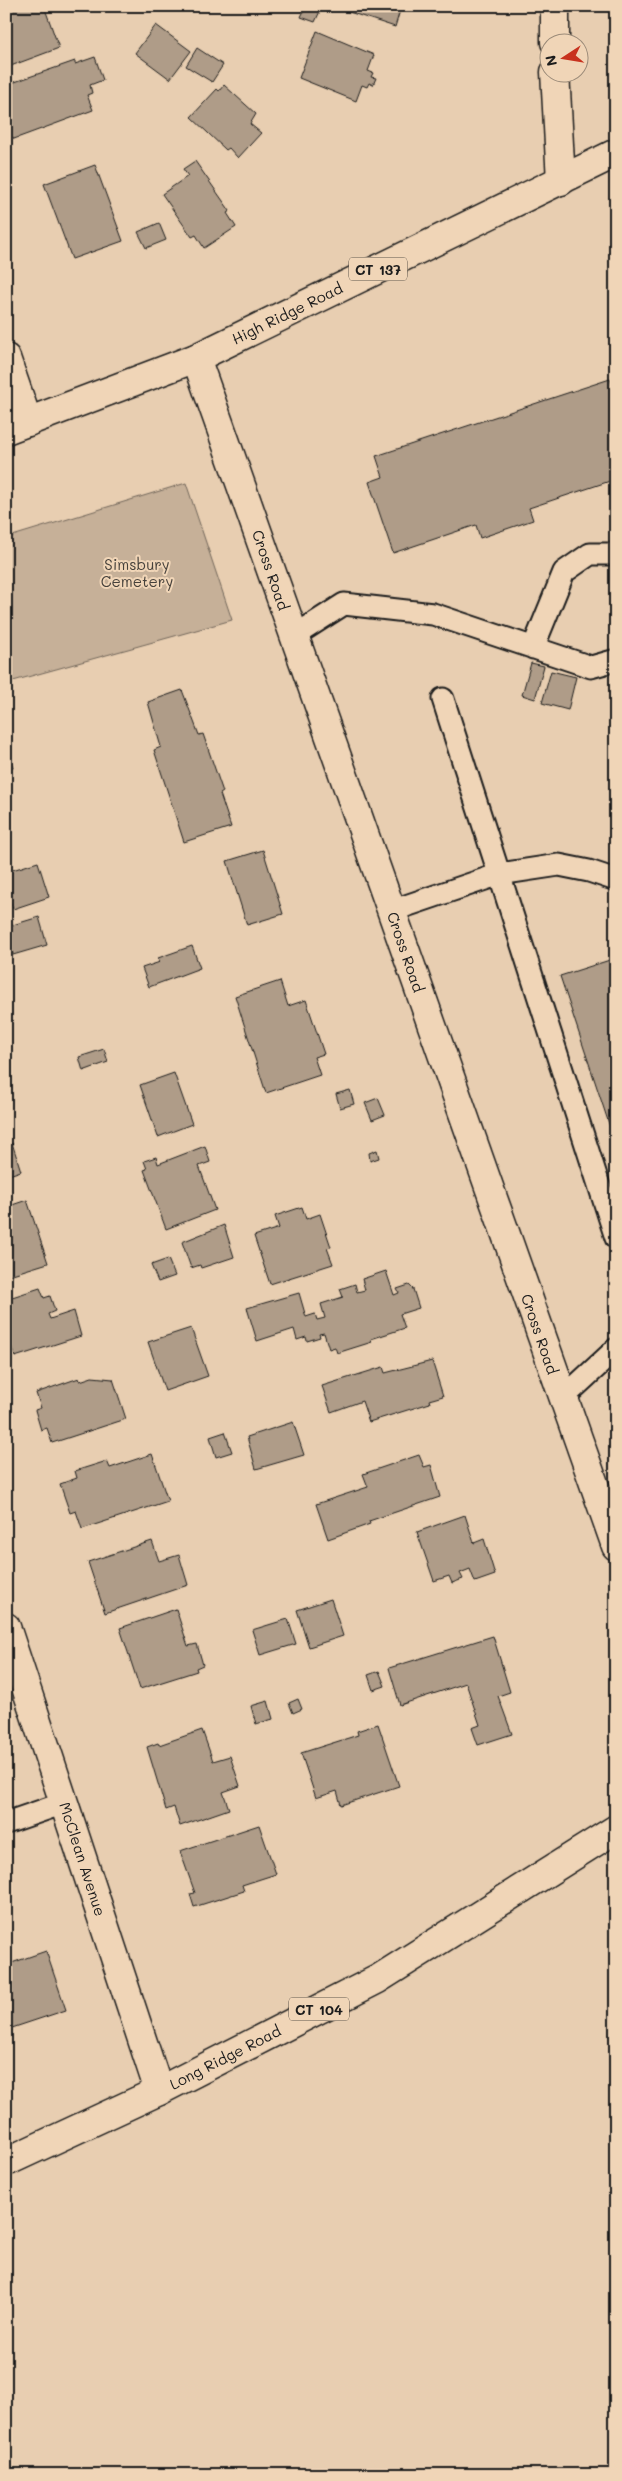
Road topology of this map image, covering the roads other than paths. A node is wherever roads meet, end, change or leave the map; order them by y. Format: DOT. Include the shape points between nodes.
graph roads {
  1 [pos="555,6"];
  2 [pos="555,32"];
  3 [pos="556,82"];
  4 [pos="616,153"];
  5 [pos="561,181"];
  6 [pos="6,358"];
  7 [pos="196,358"];
  8 [pos="17,426"];
  9 [pos="616,554"];
  10 [pos="294,636"];
  11 [pos="533,648"];
  12 [pos="616,660"];
  13 [pos="443,699"];
  14 [pos="500,874"];
  15 [pos="616,880"];
  16 [pos="391,911"];
  17 [pos="616,1238"];
  18 [pos="616,1349"];
  19 [pos="563,1398"];
  20 [pos="616,1546"];
  21 [pos="6,1627"];
  22 [pos="64,1802"];
  23 [pos="6,1823"];
  24 [pos="616,1829"];
  25 [pos="160,2091"];
  26 [pos="6,2162"];
  1 -- 2 [label="street"];
  3 -- 5 [label="street"];
  4 -- 5 [label="street, High Ridge Road / CT 137"];
  5 -- 7 [label="street, High Ridge Road / CT 137"];
  6 -- 8 [label="street"];
  7 -- 8 [label="street, High Ridge Road / CT 137"];
  7 -- 10 [label="street, Cross Road"];
  9 -- 11 [label="lane" via="590,554 564,572"];
  10 -- 11 [label="lane" via="344,604 433,614"];
  10 -- 16 [label="street, Cross Road"];
  11 -- 12 [label="lane" via="591,667"];
  13 -- 14 [label="lane"];
  14 -- 15 [label="lane" via="559,865"];
  14 -- 16 [label="lane"];
  14 -- 17 [label="lane"];
  16 -- 19 [label="street, Cross Road"];
  18 -- 19 [label="lane"];
  19 -- 20 [label="street, Cross Road"];
  21 -- 22 [label="street, McClean Avenue"];
  22 -- 23 [label="lane"];
  22 -- 25 [label="street, McClean Avenue"];
  24 -- 25 [label="street, Long Ridge Road / CT 104" via="378,1979"];
  25 -- 26 [label="street, Long Ridge Road / CT 104"];
}
